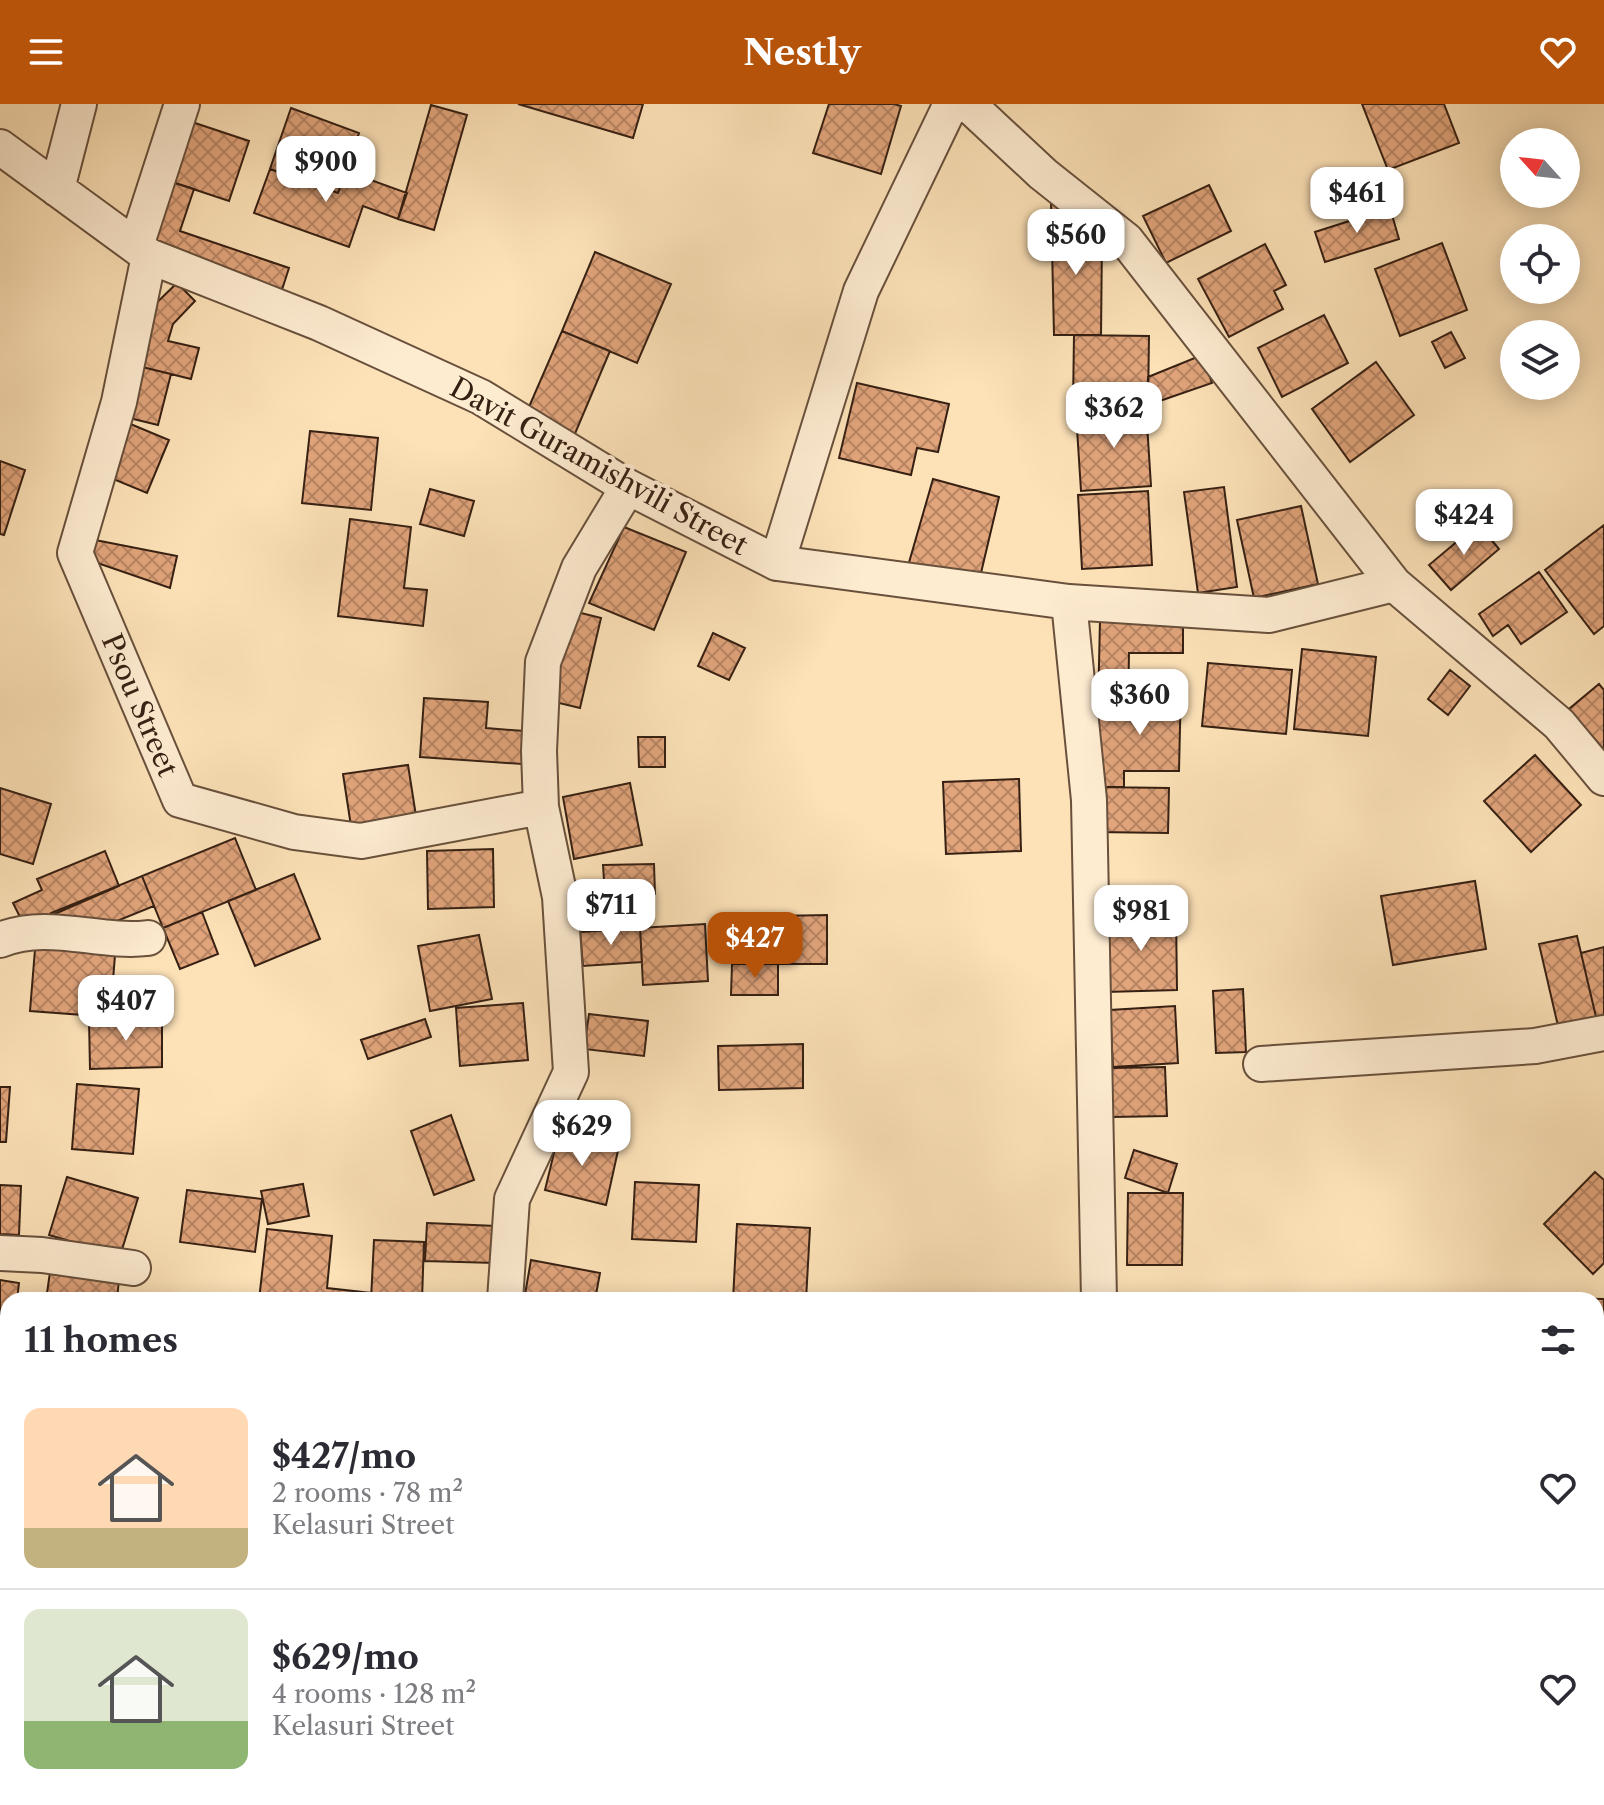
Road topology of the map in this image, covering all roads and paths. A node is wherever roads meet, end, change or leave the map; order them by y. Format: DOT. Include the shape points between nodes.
graph roads {
  1 [pos="79,104"];
  2 [pos="182,104"];
  3 [pos="951,104"];
  4 [pos="968,104"];
  5 [pos="0,147"];
  6 [pos="57,189"];
  7 [pos="142,251"];
  8 [pos="628,487"];
  9 [pos="777,563"];
  10 [pos="1394,584"];
  11 [pos="1069,602"];
  12 [pos="1604,778"];
  13 [pos="541,807"];
  14 [pos="148,938"];
  15 [pos="0,940"];
  16 [pos="1604,1033"];
  17 [pos="1261,1064"];
  18 [pos="0,1253"];
  19 [pos="133,1268"];
  20 [pos="506,1292"];
  21 [pos="1099,1292"];
  1 -- 6 [label="street"];
  2 -- 7 [label="street"];
  3 -- 9 [label="street" via="861,291"];
  4 -- 10 [label="street" via="1043,174 1126,240"];
  5 -- 6 [label="street, Davit Guramishvili Street"];
  6 -- 7 [label="street, Davit Guramishvili Street"];
  7 -- 8 [label="street, Davit Guramishvili Street" via="481,397"];
  7 -- 13 [label="street, Psou Street" via="119,402 75,553 180,800 294,832 361,841"];
  8 -- 9 [label="street, Davit Guramishvili Street"];
  8 -- 13 [label="street" via="579,568 543,662"];
  9 -- 11 [label="street, Davit Guramishvili Street"];
  10 -- 11 [label="street, Davit Guramishvili Street" via="1269,615"];
  10 -- 12 [label="street" via="1559,724"];
  11 -- 21 [label="street" via="1089,800"];
  13 -- 20 [label="street" via="560,897 571,1072 512,1199"];
  14 -- 15 [label="street" via="127,941 37,931"];
  16 -- 17 [label="street" via="1535,1046"];
  18 -- 19 [label="street"];
}
